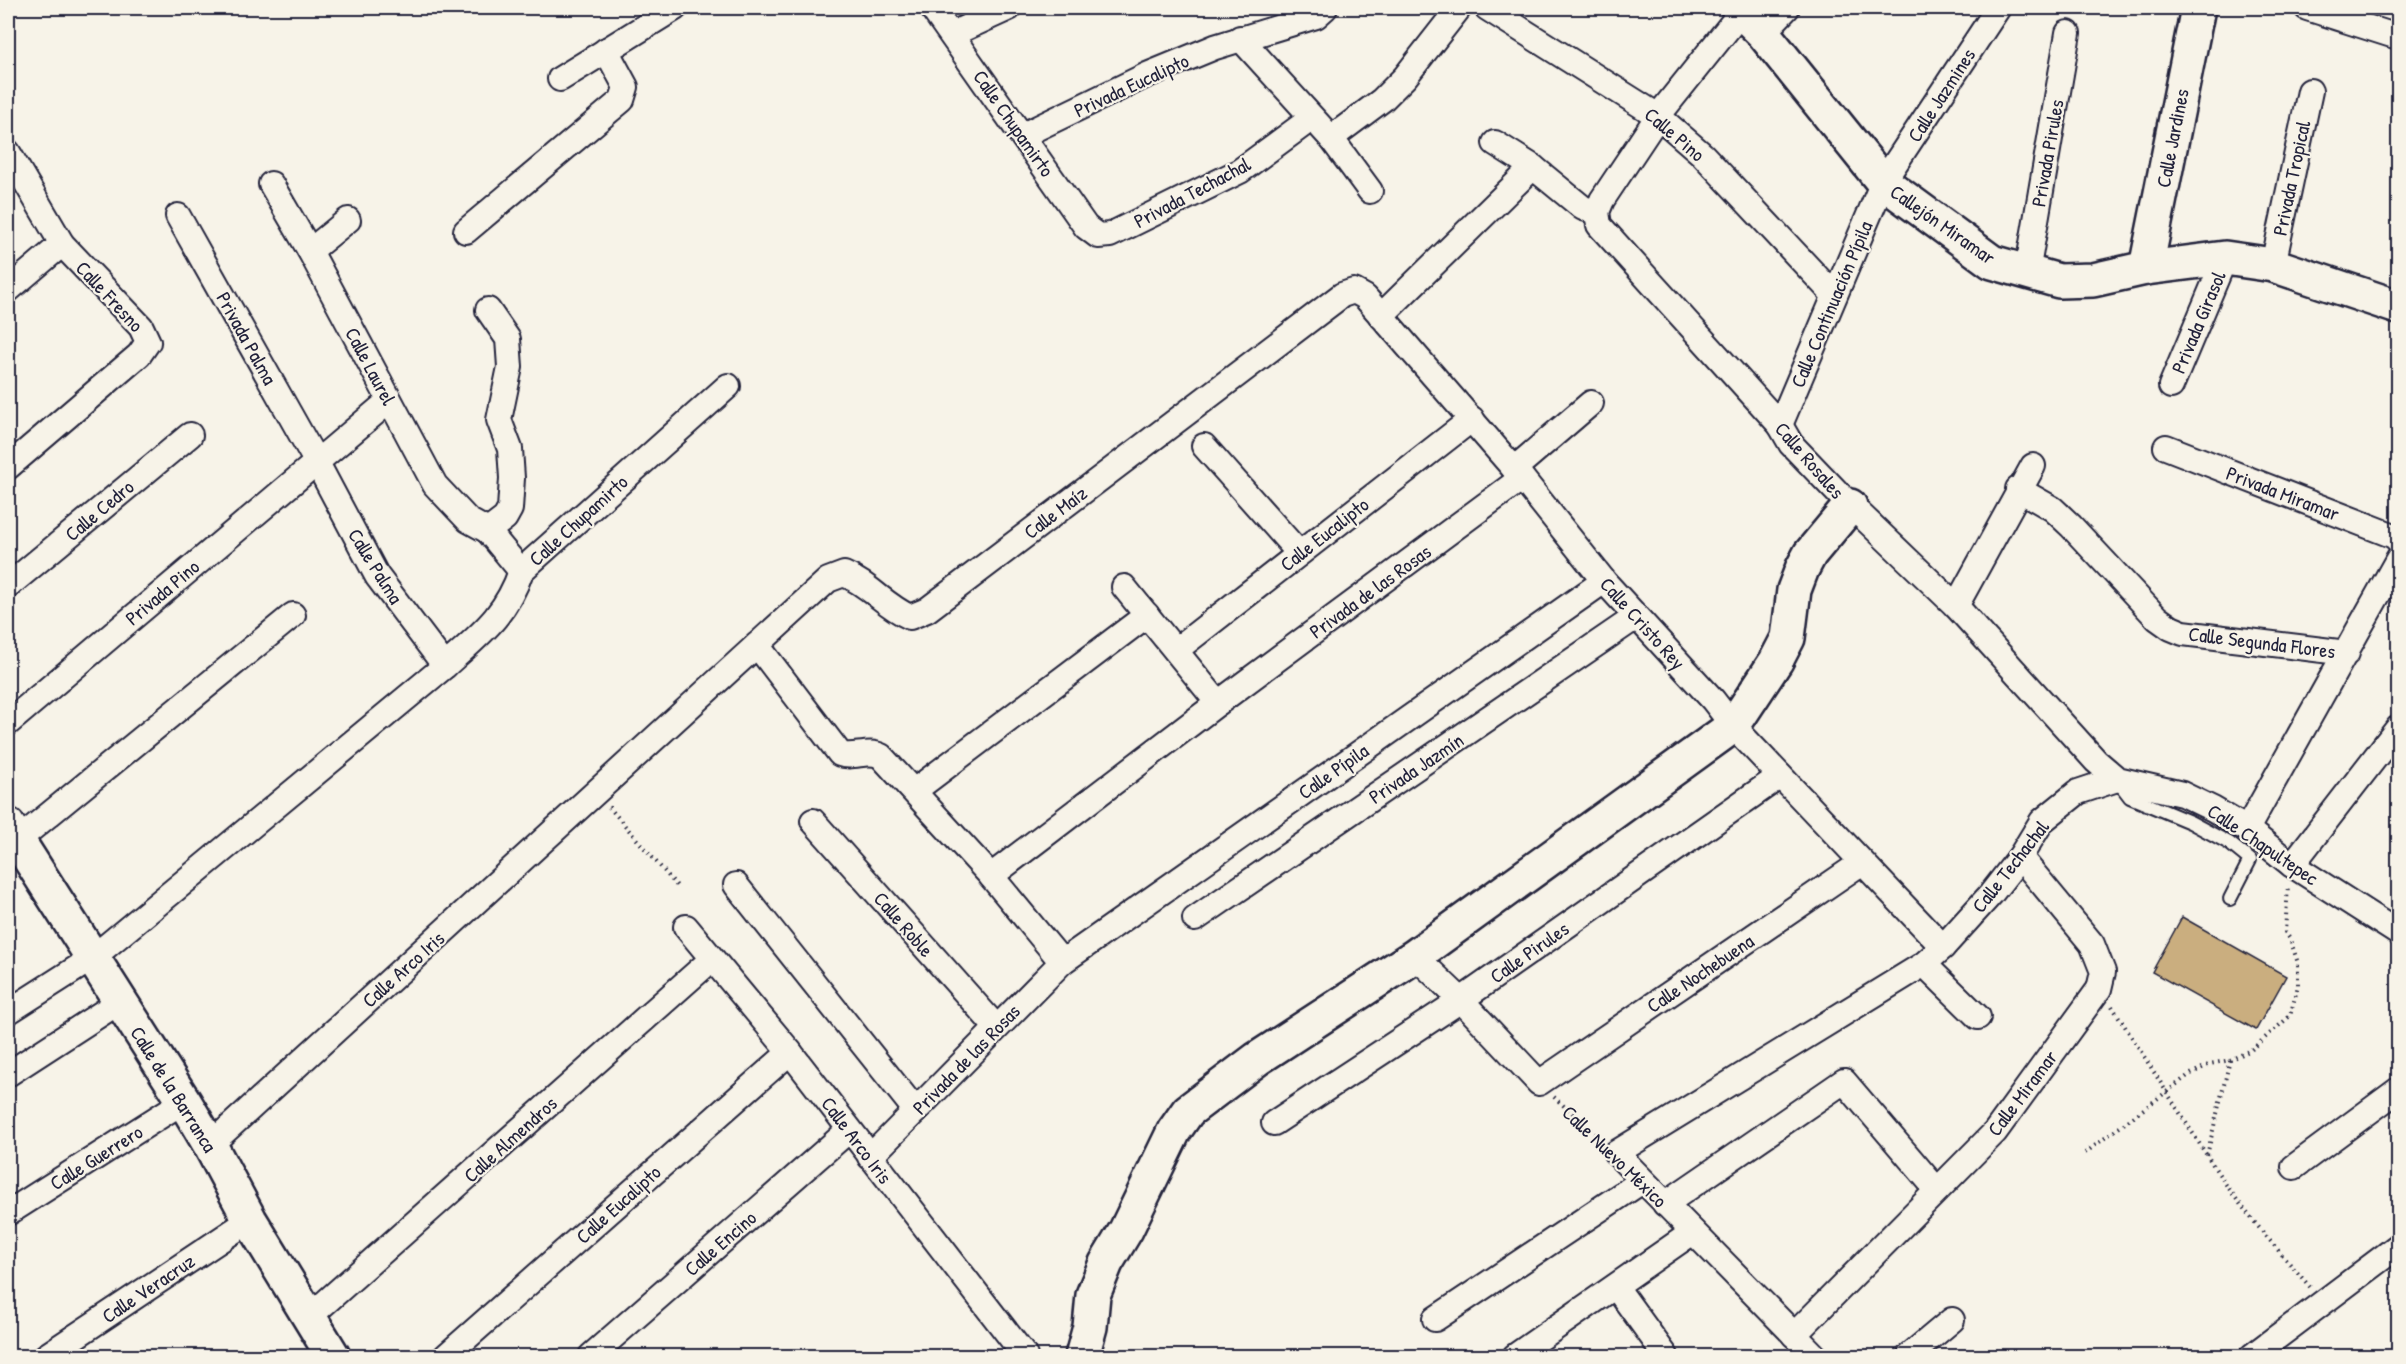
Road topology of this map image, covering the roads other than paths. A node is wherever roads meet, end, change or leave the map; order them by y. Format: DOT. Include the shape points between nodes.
graph roads {
  1 [pos="671,8"];
  2 [pos="932,8"];
  3 [pos="1009,8"];
  4 [pos="1326,8"];
  5 [pos="1459,8"];
  6 [pos="1486,8"];
  7 [pos="1787,8"];
  8 [pos="1998,8"];
  9 [pos="2198,8"];
  10 [pos="2307,8"];
  11 [pos="1748,17"];
  12 [pos="2068,33"];
  13 [pos="952,34"];
  14 [pos="2398,37"];
  15 [pos="1240,38"];
  16 [pos="606,50"];
  17 [pos="560,79"];
  18 [pos="2310,91"];
  19 [pos="1658,117"];
  20 [pos="1312,118"];
  21 [pos="1023,135"];
  22 [pos="1331,138"];
  23 [pos="1495,143"];
  24 [pos="8,152"];
  25 [pos="1533,167"];
  26 [pos="1883,182"];
  27 [pos="271,184"];
  28 [pos="1370,191"];
  29 [pos="1597,213"];
  30 [pos="178,216"];
  31 [pos="348,220"];
  32 [pos="466,231"];
  33 [pos="1098,236"];
  34 [pos="62,244"];
  35 [pos="310,251"];
  36 [pos="2225,258"];
  37 [pos="2273,265"];
  38 [pos="2146,268"];
  39 [pos="2027,273"];
  40 [pos="8,290"];
  41 [pos="1354,291"];
  42 [pos="1834,295"];
  43 [pos="2398,307"];
  44 [pos="488,310"];
  45 [pos="1381,316"];
  46 [pos="728,386"];
  47 [pos="2172,386"];
  48 [pos="389,401"];
  49 [pos="1591,403"];
  50 [pos="1472,419"];
  51 [pos="1780,425"];
  52 [pos="190,435"];
  53 [pos="1204,446"];
  54 [pos="2166,447"];
  55 [pos="316,461"];
  56 [pos="2033,466"];
  57 [pos="8,467"];
  58 [pos="1518,474"];
  59 [pos="2018,489"];
  60 [pos="1850,506"];
  61 [pos="488,531"];
  62 [pos="2398,540"];
  63 [pos="1299,553"];
  64 [pos="2398,558"];
  65 [pos="520,571"];
  66 [pos="1604,581"];
  67 [pos="8,586"];
  68 [pos="1124,586"];
  69 [pos="1956,606"];
  70 [pos="293,615"];
  71 [pos="1147,615"];
  72 [pos="1636,617"];
  73 [pos="757,645"];
  74 [pos="1176,650"];
  75 [pos="2347,653"];
  76 [pos="445,666"];
  77 [pos="1218,703"];
  78 [pos="8,723"];
  79 [pos="1733,726"];
  80 [pos="2398,728"];
  81 [pos="1780,776"];
  82 [pos="2117,779"];
  83 [pos="914,791"];
  84 [pos="813,821"];
  85 [pos="2247,829"];
  86 [pos="16,850"];
  87 [pos="2020,856"];
  88 [pos="1861,863"];
  89 [pos="2292,865"];
  90 [pos="991,876"];
  91 [pos="736,885"];
  92 [pos="2230,899"];
  93 [pos="1196,919"];
  94 [pos="686,927"];
  95 [pos="2398,933"];
  96 [pos="1943,947"];
  97 [pos="1415,956"];
  98 [pos="91,959"];
  99 [pos="711,960"];
  100 [pos="1062,962"];
  101 [pos="1924,964"];
  102 [pos="1461,1000"];
  103 [pos="119,1002"];
  104 [pos="8,1012"];
  105 [pos="1978,1017"];
  106 [pos="996,1027"];
  107 [pos="790,1052"];
  108 [pos="8,1074"];
  109 [pos="2398,1090"];
  110 [pos="183,1101"];
  111 [pos="916,1111"];
  112 [pos="1274,1123"];
  113 [pos="849,1130"];
  114 [pos="210,1145"];
  115 [pos="1616,1153"];
  116 [pos="870,1157"];
  117 [pos="2294,1167"];
  118 [pos="1642,1180"];
  119 [pos="1936,1190"];
  120 [pos="1665,1204"];
  121 [pos="8,1212"];
  122 [pos="250,1220"];
  123 [pos="1693,1232"];
  124 [pos="2398,1246"];
  125 [pos="1617,1287"];
  126 [pos="308,1318"];
  127 [pos="1435,1319"];
  128 [pos="1952,1320"];
  129 [pos="1794,1335"];
  130 [pos="46,1356"];
  131 [pos="333,1356"];
  132 [pos="446,1356"];
  133 [pos="591,1356"];
  134 [pos="1024,1356"];
  135 [pos="1082,1356"];
  136 [pos="1515,1356"];
  137 [pos="1666,1356"];
  138 [pos="1815,1356"];
  139 [pos="1909,1356"];
  140 [pos="2252,1356"];
  1 -- 16 [label="street"];
  2 -- 13 [label="street, Calle Chupamirto"];
  3 -- 13 [label="street"];
  4 -- 15 [label="street" via="1316,16"];
  5 -- 22 [label="street" via="1405,77 1382,100"];
  6 -- 19 [label="street, Calle Pino"];
  7 -- 11 [label="street"];
  8 -- 26 [label="street, Calle Jazmines"];
  9 -- 38 [label="street, Calle Jardines"];
  10 -- 14 [label="street"];
  11 -- 19 [label="street"];
  11 -- 26 [label="street, Callejón Miramar"];
  12 -- 39 [label="street, Privada Pirules"];
  13 -- 21 [label="street, Calle Chupamirto"];
  15 -- 20 [label="street"];
  15 -- 21 [label="street, Privada Eucalipto" via="1148,75"];
  16 -- 17 [label="street"];
  16 -- 32 [label="street" via="626,87 622,100"];
  18 -- 37 [label="street, Privada Tropical"];
  19 -- 29 [label="street"];
  19 -- 42 [label="street, Calle Pino" via="1703,156"];
  20 -- 22 [label="street"];
  20 -- 33 [label="street, Privada Techachal" via="1240,171 1110,235"];
  21 -- 33 [label="street, Calle Chupamirto" via="1086,227"];
  22 -- 28 [label="street"];
  23 -- 25 [label="street"];
  24 -- 34 [label="street, Calle Fresno"];
  25 -- 29 [label="street" via="1583,208"];
  25 -- 45 [label="street"];
  26 -- 39 [label="street, Callejón Miramar" via="1992,262"];
  26 -- 42 [label="street, Calle Continuación Pípila"];
  27 -- 35 [label="street, Calle Laurel"];
  29 -- 51 [label="street, Calle Rosales" via="1599,225"];
  30 -- 55 [label="street, Privada Palma"];
  31 -- 35 [label="street"];
  34 -- 40 [label="street"];
  34 -- 57 [label="street, Calle Fresno" via="141,327 148,342 139,355"];
  35 -- 48 [label="street, Calle Laurel"];
  36 -- 37 [label="street, Callejón Miramar"];
  36 -- 38 [label="street, Callejón Miramar"];
  36 -- 47 [label="street, Privada Girasol"];
  37 -- 43 [label="street, Callejón Miramar"];
  38 -- 39 [label="street, Callejón Miramar" via="2093,280 2059,281"];
  41 -- 45 [label="street, Calle Cristo Rey" via="1365,297"];
  41 -- 73 [label="street, Calle Maíz" via="1342,295 927,610 910,616 896,610 859,580 844,574 828,580"];
  42 -- 51 [label="street, Calle Continuación Pípila"];
  44 -- 61 [label="street" via="508,339 510,367 499,420 510,449 512,478 510,509 505,519"];
  45 -- 50 [label="street, Calle Cristo Rey"];
  46 -- 65 [label="street, Calle Chupamirto"];
  48 -- 55 [label="street, Privada Pino"];
  48 -- 61 [label="street, Calle Laurel" via="435,485 468,520"];
  49 -- 58 [label="street, Privada de las Rosas"];
  50 -- 58 [label="street, Calle Cristo Rey"];
  50 -- 63 [label="street, Calle Eucalipto"];
  51 -- 60 [label="street, Calle Rosales" via="1791,444"];
  52 -- 67 [label="street, Calle Cedro"];
  53 -- 63 [label="street"];
  54 -- 62 [label="street, Privada Miramar"];
  55 -- 76 [label="street, Calle Palma" via="377,576"];
  55 -- 78 [label="street, Privada Pino"];
  56 -- 59 [label="street"];
  58 -- 66 [label="street, Calle Cristo Rey"];
  58 -- 77 [label="street, Privada de las Rosas"];
  59 -- 69 [label="street"];
  59 -- 75 [label="street, Calle Segunda Flores" via="2059,515 2170,628 2183,633"];
  60 -- 69 [label="street, Calle Rosales"];
  60 -- 79 [label="street" via="1802,569 1794,590 1788,638"];
  61 -- 65 [label="street, Calle Laurel"];
  63 -- 74 [label="street, Calle Eucalipto"];
  64 -- 75 [label="street"];
  65 -- 76 [label="street, Calle Chupamirto" via="514,591 498,617"];
  66 -- 72 [label="street, Calle Cristo Rey"];
  66 -- 100 [label="street, Calle Pípila"];
  68 -- 71 [label="street"];
  69 -- 82 [label="street, Calle Rosales" via="2096,761"];
  70 -- 86 [label="street"];
  71 -- 74 [label="street"];
  71 -- 83 [label="street"];
  72 -- 79 [label="street, Calle Cristo Rey"];
  72 -- 93 [label="street, Privada Jazmín"];
  73 -- 83 [label="street" via="840,754 877,754"];
  73 -- 114 [label="street, Calle Arco Iris"];
  74 -- 77 [label="street"];
  75 -- 85 [label="street, Calle Segunda Flores"];
  76 -- 98 [label="street, Calle Chupamirto"];
  77 -- 90 [label="street"];
  79 -- 81 [label="street, Calle Cristo Rey"];
  79 -- 97 [label="street"];
  80 -- 89 [label="street"];
  81 -- 88 [label="street, Calle Cristo Rey"];
  81 -- 102 [label="street, Calle Pirules"];
  82 -- 85 [label="street, Calle Chapultepec" via="2182,794"];
  82 -- 87 [label="street, Calle Techachal" via="2078,792 2042,821"];
  82 -- 92 [label="lane" via="2130,797 2190,822 2229,843 2250,860"];
  83 -- 90 [label="street"];
  84 -- 106 [label="street, Calle Roble"];
  85 -- 89 [label="street, Calle Chapultepec"];
  86 -- 98 [label="street, Calle de la Barranca"];
  87 -- 96 [label="street, Calle Techachal"];
  87 -- 119 [label="street, Calle Miramar" via="2092,944 2103,972 2099,989 1995,1132"];
  88 -- 96 [label="street, Calle Cristo Rey"];
  88 -- 102 [label="street, Calle Nochebuena" via="1539,1083"];
  89 -- 95 [label="street, Calle Chapultepec"];
  90 -- 100 [label="street"];
  91 -- 111 [label="street"];
  94 -- 99 [label="street, Calle Arco Iris"];
  96 -- 101 [label="street, Calle Techachal"];
  97 -- 102 [label="street"];
  97 -- 135 [label="street" via="1257,1059 1188,1111 1106,1263 1093,1296"];
  98 -- 103 [label="street, Calle de la Barranca"];
  98 -- 104 [label="street, Calle Chupamirto"];
  99 -- 107 [label="street, Calle Arco Iris"];
  99 -- 126 [label="street, Calle Almendros"];
  100 -- 106 [label="street, Privada de las Rosas"];
  101 -- 105 [label="street"];
  101 -- 115 [label="street, Calle Techachal"];
  102 -- 112 [label="street, Calle Pirules"];
  103 -- 108 [label="street"];
  103 -- 110 [label="street, Calle de la Barranca"];
  106 -- 111 [label="street, Privada de las Rosas"];
  107 -- 113 [label="street, Calle Arco Iris"];
  107 -- 132 [label="street, Calle Eucalipto"];
  109 -- 117 [label="street"];
  110 -- 114 [label="street, Calle de la Barranca"];
  110 -- 121 [label="street, Calle Guerrero"];
  111 -- 116 [label="street, Privada de las Rosas"];
  113 -- 116 [label="street, Calle Arco Iris"];
  113 -- 133 [label="street, Calle Encino"];
  114 -- 122 [label="street, Calle de la Barranca"];
  115 -- 118 [label="street, Calle Nuevo México"];
  116 -- 134 [label="street, Calle Arco Iris"];
  118 -- 120 [label="street, Calle Nuevo México"];
  118 -- 127 [label="street"];
  119 -- 120 [label="street" via="1844,1081"];
  119 -- 129 [label="street"];
  120 -- 123 [label="street, Calle Nuevo México"];
  122 -- 126 [label="street, Calle de la Barranca"];
  122 -- 130 [label="street, Calle Veracruz"];
  123 -- 125 [label="street"];
  123 -- 129 [label="street, Calle Nuevo México"];
  124 -- 140 [label="street"];
  125 -- 136 [label="street"];
  125 -- 137 [label="street"];
  126 -- 131 [label="street, Calle de la Barranca"];
  128 -- 139 [label="street"];
  129 -- 138 [label="street, Calle Nuevo México"];
}
